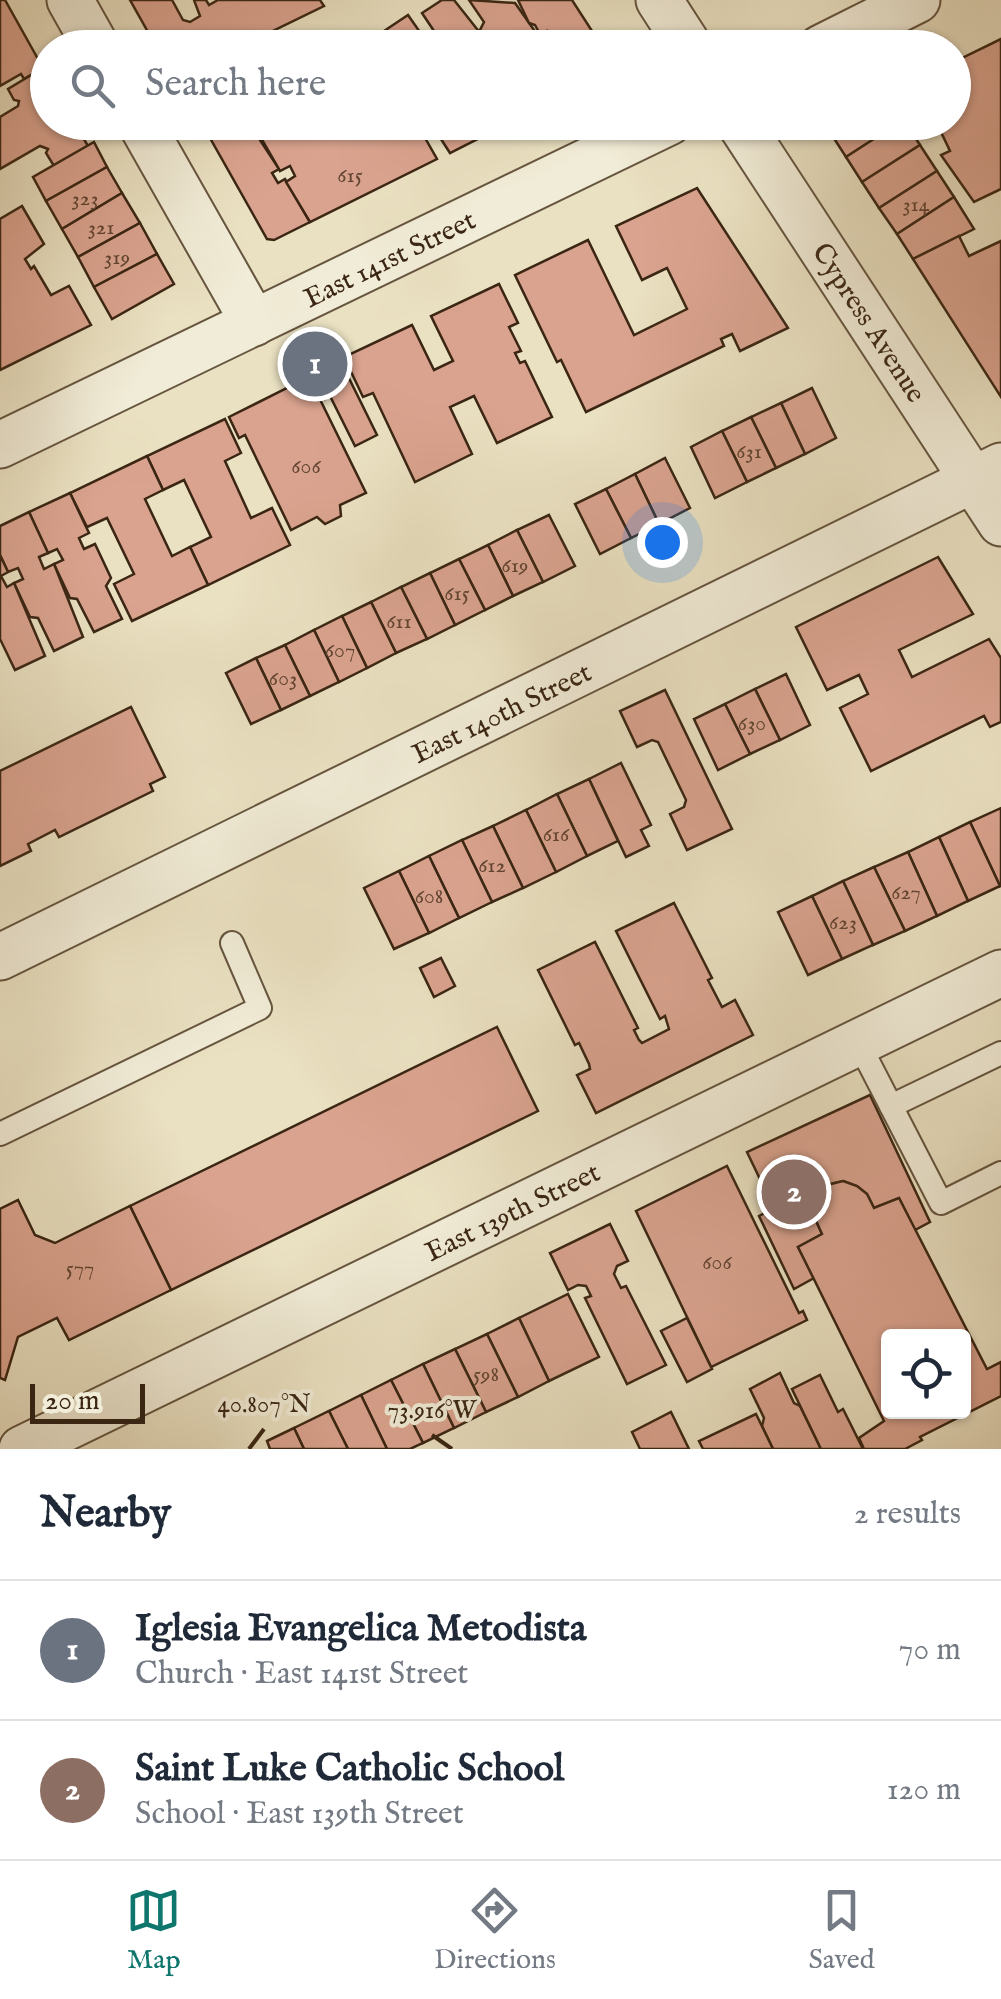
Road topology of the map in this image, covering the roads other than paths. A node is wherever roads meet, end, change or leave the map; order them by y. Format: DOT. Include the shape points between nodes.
graph roads {
  1 [pos="70,0"];
  2 [pos="658,0"];
  3 [pos="917,0"];
  4 [pos="88,30"];
  5 [pos="678,30"];
  6 [pos="857,30"];
  7 [pos="150,140"];
  8 [pos="632,140"];
  9 [pos="752,140"];
  10 [pos="254,323"];
  11 [pos="0,445"];
  12 [pos="987,473"];
  13 [pos="1001,522"];
  14 [pos="232,942"];
  15 [pos="0,957"];
  16 [pos="1001,973"];
  17 [pos="858,1042"];
  18 [pos="1001,1053"];
  19 [pos="892,1106"];
  20 [pos="0,1134"];
  21 [pos="1001,1173"];
  22 [pos="22,1449"];
  1 -- 4 [label="street"];
  2 -- 5 [label="street"];
  3 -- 6 [label="street"];
  7 -- 10 [label="street"];
  8 -- 10 [label="street, East 141st Street"];
  9 -- 12 [label="street, Cypress Avenue"];
  10 -- 11 [label="street, East 141st Street"];
  12 -- 13 [label="street, Cypress Avenue"];
  12 -- 15 [label="street, East 140th Street"];
  14 -- 20 [label="lane" via="260,1008"];
  16 -- 17 [label="street, East 139th Street"];
  17 -- 19 [label="lane"];
  17 -- 22 [label="street, East 139th Street"];
  18 -- 19 [label="lane"];
  19 -- 21 [label="lane" via="941,1203"];
}
